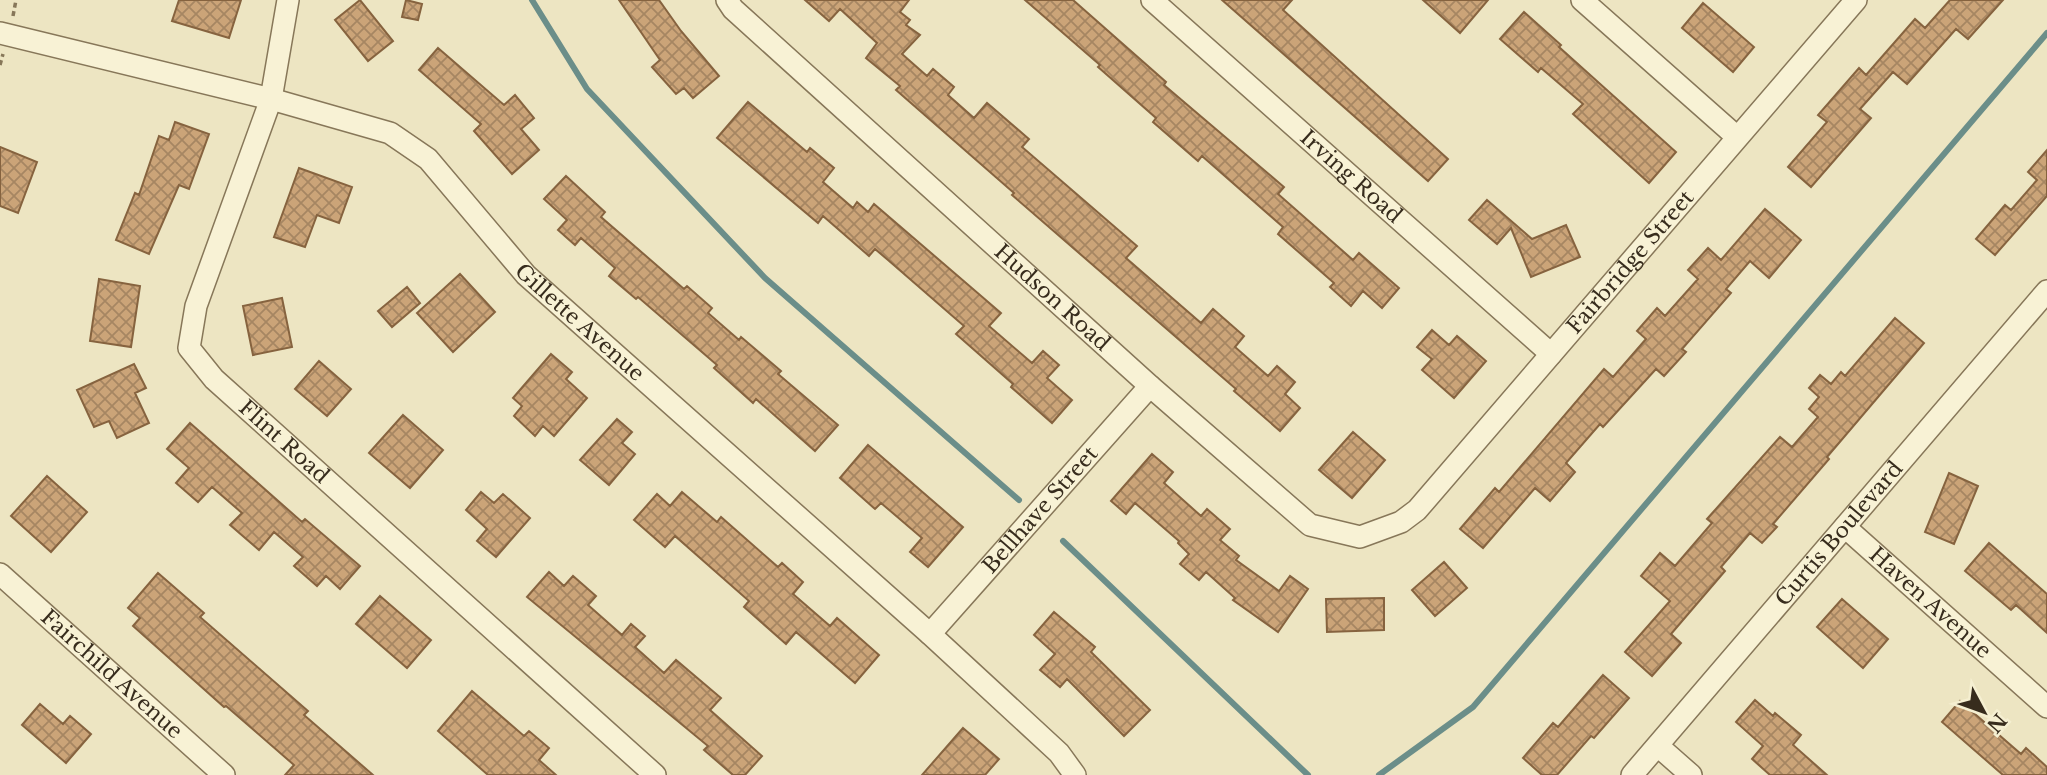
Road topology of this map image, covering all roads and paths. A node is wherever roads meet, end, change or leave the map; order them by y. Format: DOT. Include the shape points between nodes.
graph roads {
  1 [pos="288,0"];
  2 [pos="727,0"];
  3 [pos="1152,0"];
  4 [pos="1582,0"];
  5 [pos="1856,0"];
  6 [pos="0,33"];
  7 [pos="271,99"];
  8 [pos="1737,137"];
  9 [pos="2047,291"];
  10 [pos="2039,316"];
  11 [pos="1551,354"];
  12 [pos="1150,386"];
  13 [pos="1401,522"];
  14 [pos="1845,527"];
  15 [pos="0,575"];
  16 [pos="930,634"];
  17 [pos="2047,707"];
  18 [pos="1658,746"];
  19 [pos="224,775"];
  20 [pos="655,775"];
  21 [pos="1075,775"];
  22 [pos="1632,775"];
  23 [pos="1691,775"];
  1 -- 7 [label="street, Flint Road"];
  2 -- 12 [label="street, Hudson Road"];
  3 -- 11 [label="street, Irving Road"];
  4 -- 8 [label="street"];
  5 -- 8 [label="street, Fairbridge Street"];
  6 -- 7 [label="street, Gillette Avenue"];
  7 -- 16 [label="street, Gillette Avenue" via="390,133 428,159 526,275"];
  7 -- 20 [label="street, Flint Road" via="196,306 189,348 214,379"];
  8 -- 11 [label="street, Fairbridge Street"];
  9 -- 10 [label="street, Curtis Boulevard"];
  10 -- 14 [label="street, Curtis Boulevard"];
  11 -- 13 [label="street, Fairbridge Street" via="1417,510"];
  12 -- 13 [label="street, Hudson Road" via="1310,526 1360,537"];
  12 -- 16 [label="street, Bellhave Street"];
  14 -- 17 [label="street, Haven Avenue"];
  14 -- 18 [label="street, Curtis Boulevard"];
  15 -- 19 [label="street, Fairchild Avenue"];
  16 -- 21 [label="street, Gillette Avenue" via="1059,753"];
  18 -- 22 [label="street, Curtis Boulevard"];
  18 -- 23 [label="street"];
}
